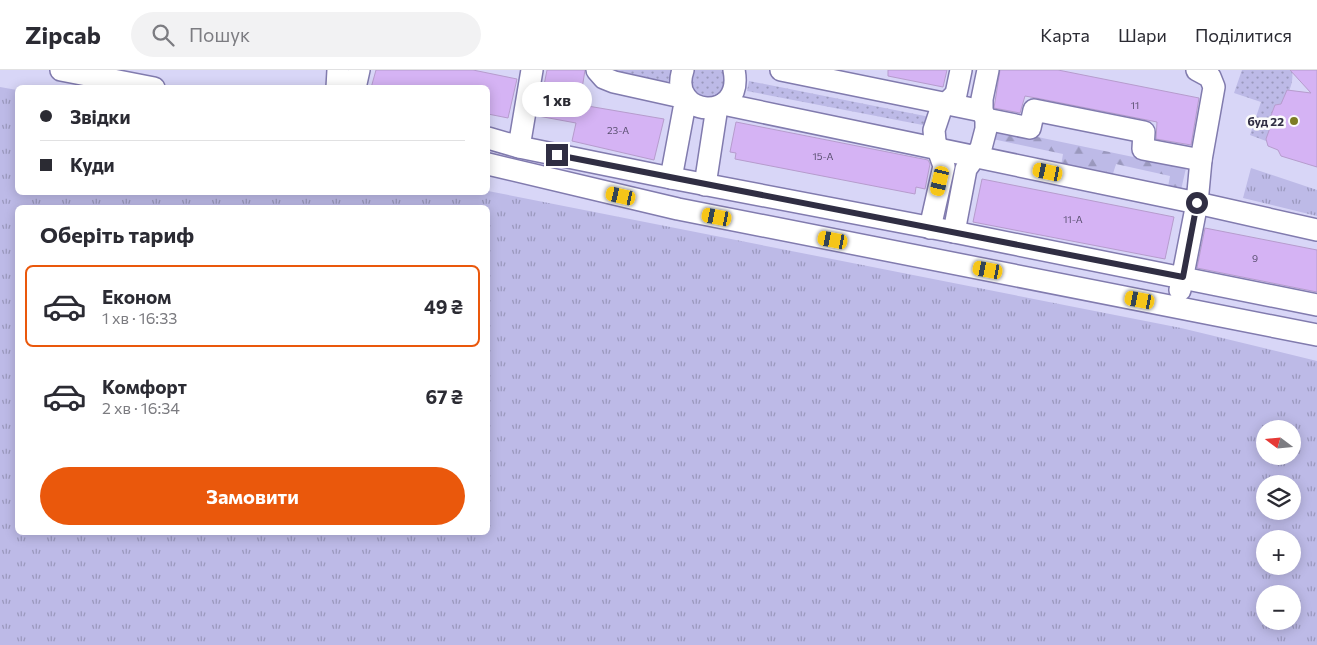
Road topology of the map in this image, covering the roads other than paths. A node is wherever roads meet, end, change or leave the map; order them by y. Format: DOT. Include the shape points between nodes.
graph roads {
  1 [pos="61,70"];
  2 [pos="338,70"];
  3 [pos="359,70"];
  4 [pos="597,70"];
  5 [pos="682,70"];
  6 [pos="734,70"];
  7 [pos="781,70"];
  8 [pos="961,70"];
  9 [pos="988,70"];
  10 [pos="1197,70"];
  11 [pos="529,71"];
  12 [pos="138,85"];
  13 [pos="337,85"];
  14 [pos="356,85"];
  15 [pos="686,98"];
  16 [pos="946,103"];
  17 [pos="720,105"];
  18 [pos="984,115"];
  19 [pos="490,139"];
  20 [pos="519,147"];
  21 [pos="940,150"];
  22 [pos="974,156"];
  23 [pos="1202,160"];
  24 [pos="490,164"];
  25 [pos="671,178"];
  26 [pos="705,185"];
  27 [pos="1197,203"];
  28 [pos="930,228"];
  29 [pos="1317,230"];
  30 [pos="954,232"];
  31 [pos="1183,277"];
  32 [pos="1317,305"];
  33 [pos="1176,307"];
  34 [pos="1317,335"];
  1 -- 12 [label="street"];
  2 -- 13 [label="street"];
  3 -- 14 [label="street"];
  4 -- 15 [label="street" via="614,82"];
  5 -- 15 [label="street" via="680,81"];
  6 -- 17 [label="street" via="735,88"];
  7 -- 16 [label="street"];
  8 -- 16 [label="street" via="956,94"];
  9 -- 18 [label="street" via="982,99"];
  10 -- 23 [label="street" via="1210,77 1214,87"];
  11 -- 20 [label="street"];
  15 -- 17 [label="street" via="700,108"];
  15 -- 25 [label="street"];
  16 -- 18 [label="street"];
  16 -- 21 [label="street" via="934,130"];
  17 -- 21 [label="street"];
  17 -- 26 [label="street"];
  18 -- 22 [label="street" via="984,141"];
  18 -- 23 [label="street" via="1030,128 1034,110 1144,132 1143,149"];
  19 -- 20 [label="street"];
  20 -- 25 [label="street"];
  21 -- 22 [label="street"];
  21 -- 28 [label="street" via="944,166"];
  22 -- 27 [label="street"];
  22 -- 30 [label="street" via="966,169"];
  23 -- 27 [label="street"];
  24 -- 33 [label="street" via="678,209"];
  25 -- 26 [label="street"];
  26 -- 28 [label="street"];
  27 -- 29 [label="street"];
  27 -- 31 [label="street"];
  28 -- 30 [label="street"];
  30 -- 31 [label="street"];
  31 -- 32 [label="street"];
  31 -- 33 [label="street"];
  33 -- 34 [label="street"];
}
